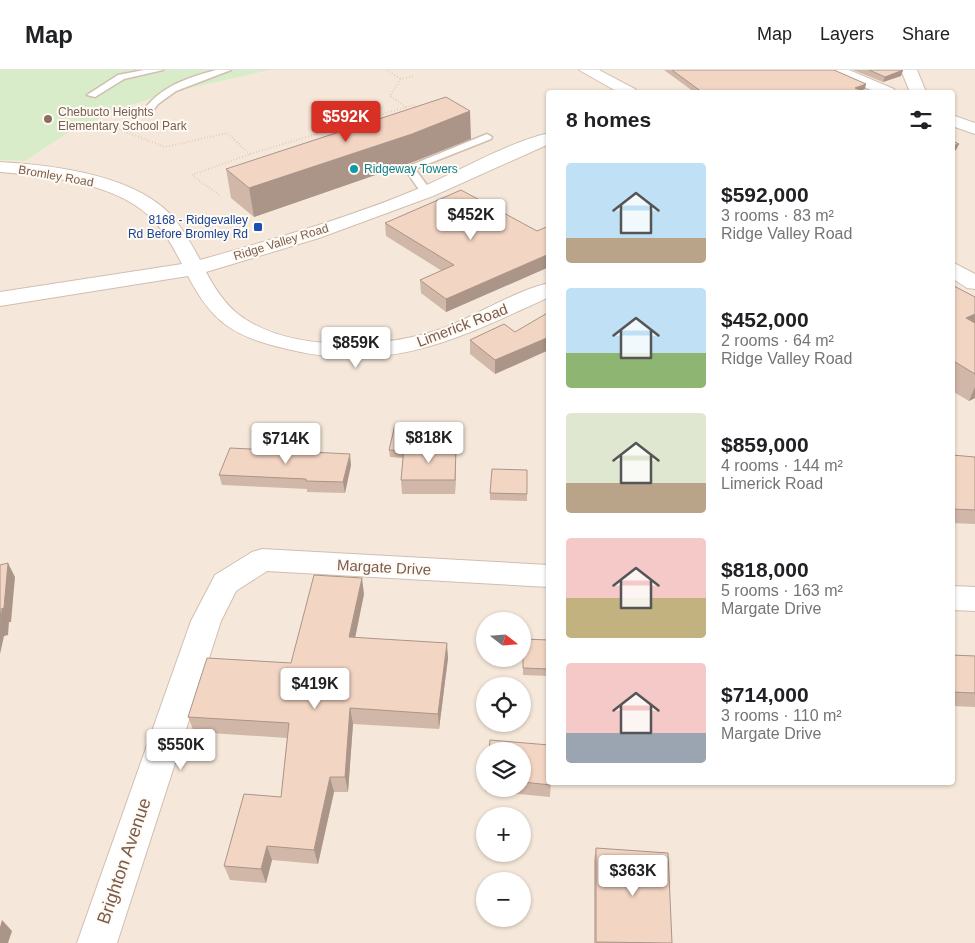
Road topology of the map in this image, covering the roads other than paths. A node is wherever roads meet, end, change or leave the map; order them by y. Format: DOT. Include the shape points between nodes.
graph roads {
  1 [pos="158,70"];
  2 [pos="226,70"];
  3 [pos="588,70"];
  4 [pos="836,70"];
  5 [pos="909,70"];
  6 [pos="625,90"];
  7 [pos="883,90"];
  8 [pos="917,90"];
  9 [pos="92,95"];
  10 [pos="148,111"];
  11 [pos="955,121"];
  12 [pos="975,129"];
  13 [pos="487,137"];
  14 [pos="546,139"];
  15 [pos="0,167"];
  16 [pos="426,192"];
  17 [pos="193,269"];
  18 [pos="955,270"];
  19 [pos="975,282"];
  20 [pos="546,290"];
  21 [pos="0,299"];
  22 [pos="546,576"];
  23 [pos="225,583"];
  24 [pos="955,598"];
  25 [pos="975,599"];
  26 [pos="97,943"];
  1 -- 9 [label="lane" via="121,77"];
  2 -- 10 [label="lane" via="179,85 155,99"];
  3 -- 6 [label="street"];
  4 -- 7 [label="street"];
  5 -- 8 [label="street"];
  11 -- 12 [label="street"];
  13 -- 16 [label="lane" via="409,168"];
  14 -- 16 [label="street, Ridge Valley Road"];
  15 -- 17 [label="street, Bromley Road" via="67,176 120,192 164,219"];
  16 -- 17 [label="street, Ridge Valley Road" via="312,234"];
  17 -- 20 [label="street, Limerick Road" via="224,314 256,334 299,346 347,351 394,349 434,338"];
  17 -- 21 [label="street, Ridge Valley Road"];
  18 -- 19 [label="street"];
  22 -- 23 [label="street, Margate Drive" via="262,560"];
  23 -- 26 [label="street, Brighton Avenue" via="206,621"];
  24 -- 25 [label="street"];
}
